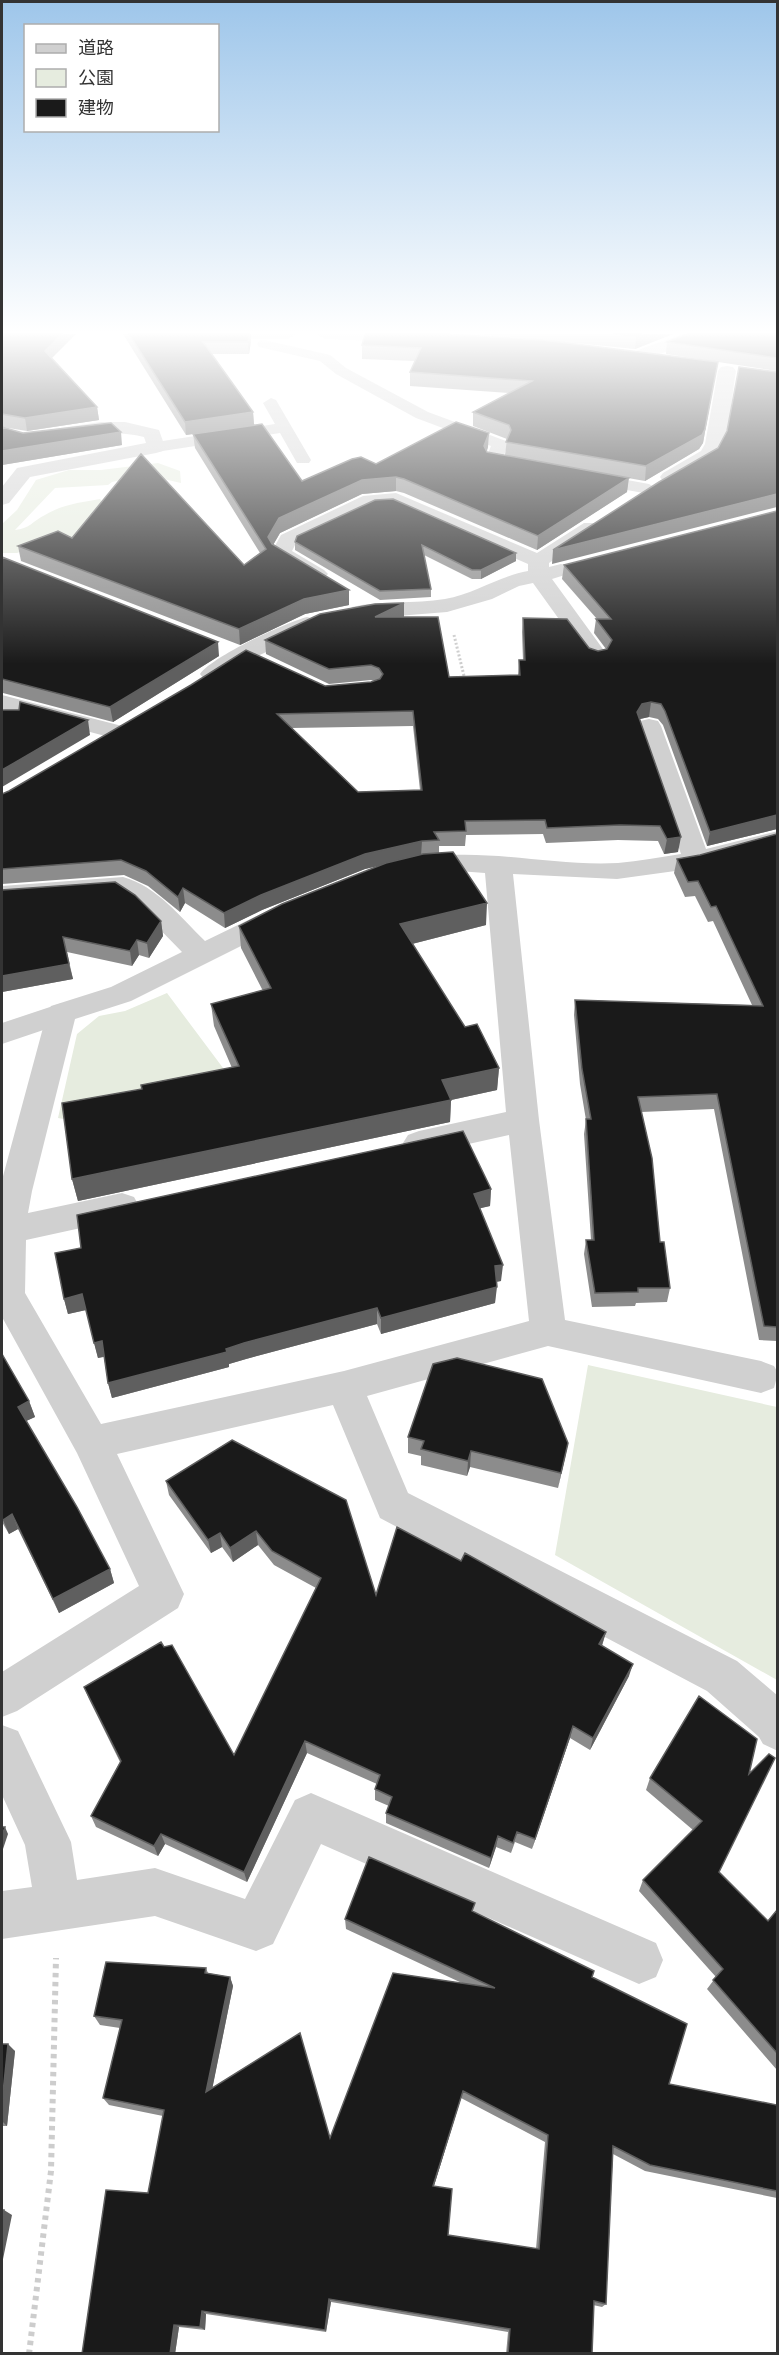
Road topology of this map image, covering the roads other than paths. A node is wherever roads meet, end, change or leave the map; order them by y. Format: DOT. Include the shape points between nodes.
graph roads {
  1 [pos="155,444"];
  2 [pos="176,444"];
  3 [pos="294,444"];
  4 [pos="500,444"];
  5 [pos="714,444"];
  6 [pos="156,447"];
  7 [pos="303,460"];
  8 [pos="2,468"];
  9 [pos="538,469"];
  10 [pos="24,472"];
  11 [pos="571,475"];
  12 [pos="649,489"];
  13 [pos="2,499"];
  14 [pos="629,502"];
  15 [pos="609,515"];
  16 [pos="585,564"];
  17 [pos="539,568"];
  18 [pos="375,609"];
  19 [pos="219,646"];
  20 [pos="243,654"];
  21 [pos="597,656"];
  22 [pos="266,663"];
  23 [pos="192,686"];
  24 [pos="2,702"];
  25 [pos="649,726"];
  26 [pos="93,744"];
  27 [pos="777,839"];
  28 [pos="697,860"];
  29 [pos="498,865"];
  30 [pos="388,875"];
  31 [pos="2,894"];
  32 [pos="304,906"];
  33 [pos="201,954"];
  34 [pos="62,1013"];
  35 [pos="2,1034"];
  36 [pos="523,1120"];
  37 [pos="394,1148"];
  38 [pos="149,1201"];
  39 [pos="9,1231"];
  40 [pos="548,1331"];
  41 [pos="760,1377"];
  42 [pos="344,1387"];
  43 [pos="92,1443"];
  44 [pos="2,1696"];
  45 [pos="777,1729"];
  46 [pos="2,1747"];
  47 [pos="58,1906"];
  48 [pos="2,1915"];
  49 [pos="639,1960"];
  1 -- 6 [label="street"];
  2 -- 6 [label="lane"];
  3 -- 7 [label="lane"];
  4 -- 9 [label="lane" via="493,461"];
  5 -- 12 [label="street" via="708,455"];
  6 -- 10 [label="street"];
  8 -- 10 [label="street"];
  10 -- 13 [label="street"];
  11 -- 12 [label="lane"];
  12 -- 14 [label="street"];
  15 -- 17 [label="street"];
  16 -- 17 [label="street"];
  17 -- 18 [label="street" via="484,594 447,605"];
  17 -- 18 [label="street" via="396,499 370,500 288,539 281,553"];
  17 -- 21 [label="street"];
  18 -- 20 [label="street" via="314,621"];
  19 -- 20 [label="street"];
  20 -- 22 [label="lane"];
  20 -- 23 [label="street"];
  24 -- 26 [label="street" via="123,726"];
  25 -- 28 [label="street"];
  27 -- 28 [label="street"];
  28 -- 29 [label="street" via="617,871"];
  29 -- 30 [label="street" via="422,866"];
  29 -- 36 [label="street"];
  31 -- 33 [label="street" via="123,886 149,902"];
  32 -- 33 [label="street"];
  33 -- 34 [label="street" via="121,994"];
  34 -- 35 [label="street"];
  34 -- 39 [label="street" via="15,1191"];
  36 -- 37 [label="street"];
  36 -- 40 [label="street"];
  38 -- 39 [label="street"];
  39 -- 43 [label="street" via="7,1294"];
  40 -- 41 [label="street"];
  40 -- 42 [label="street"];
  42 -- 43 [label="street"];
  42 -- 45 [label="street" via="394,1505 722,1676"];
  43 -- 44 [label="street" via="163,1594"];
  46 -- 47 [label="street" via="48,1842"];
  47 -- 48 [label="street"];
  47 -- 49 [label="street" via="155,1892 256,1927 310,1816"];
}
